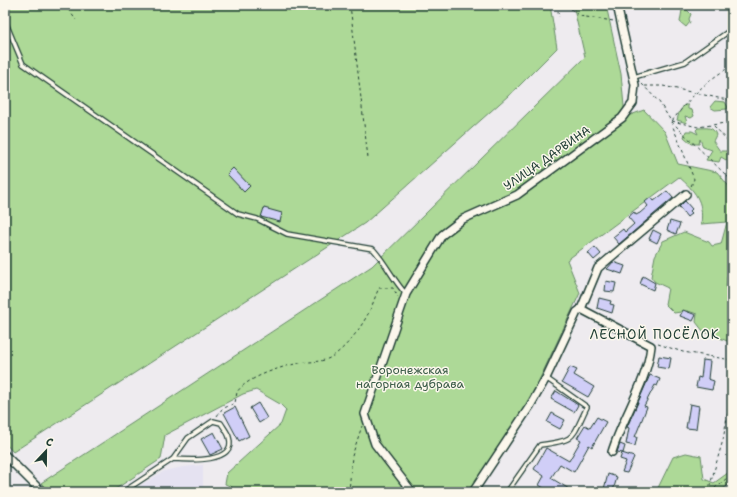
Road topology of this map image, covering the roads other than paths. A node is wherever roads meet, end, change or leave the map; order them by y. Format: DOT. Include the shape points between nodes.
graph roads {
  1 [pos="617,5"];
  2 [pos="5,21"];
  3 [pos="732,29"];
  4 [pos="634,78"];
  5 [pos="686,194"];
  6 [pos="406,294"];
  7 [pos="581,309"];
  8 [pos="546,378"];
  9 [pos="612,452"];
  10 [pos="5,455"];
  11 [pos="173,459"];
  12 [pos="42,492"];
  13 [pos="123,492"];
  14 [pos="412,492"];
  15 [pos="473,492"];
  16 [pos="507,492"];
  1 -- 4 [label="street, УЛИЦА ДАРВИНА"];
  2 -- 6 [label="lane" via="23,64 238,214 257,219 287,234 373,250"];
  3 -- 4 [label="lane" via="685,62"];
  4 -- 6 [label="street, УЛИЦА ДАРВИНА" via="633,103 622,118 517,195 463,219 442,235"];
  5 -- 7 [label="street" via="598,268"];
  6 -- 14 [label="street, УЛИЦА ДАРВИНА" via="365,414 376,444"];
  7 -- 8 [label="street" via="577,312"];
  7 -- 9 [label="street" via="651,346 650,361"];
  8 -- 15 [label="street"];
  8 -- 16 [label="lane" via="587,407 572,438 564,442 540,445"];
  10 -- 12 [label="street"];
  11 -- 11 [label="lane" via="188,438 213,421 221,423 229,437 230,445 227,452 216,458"];
  11 -- 13 [label="lane"];
}
